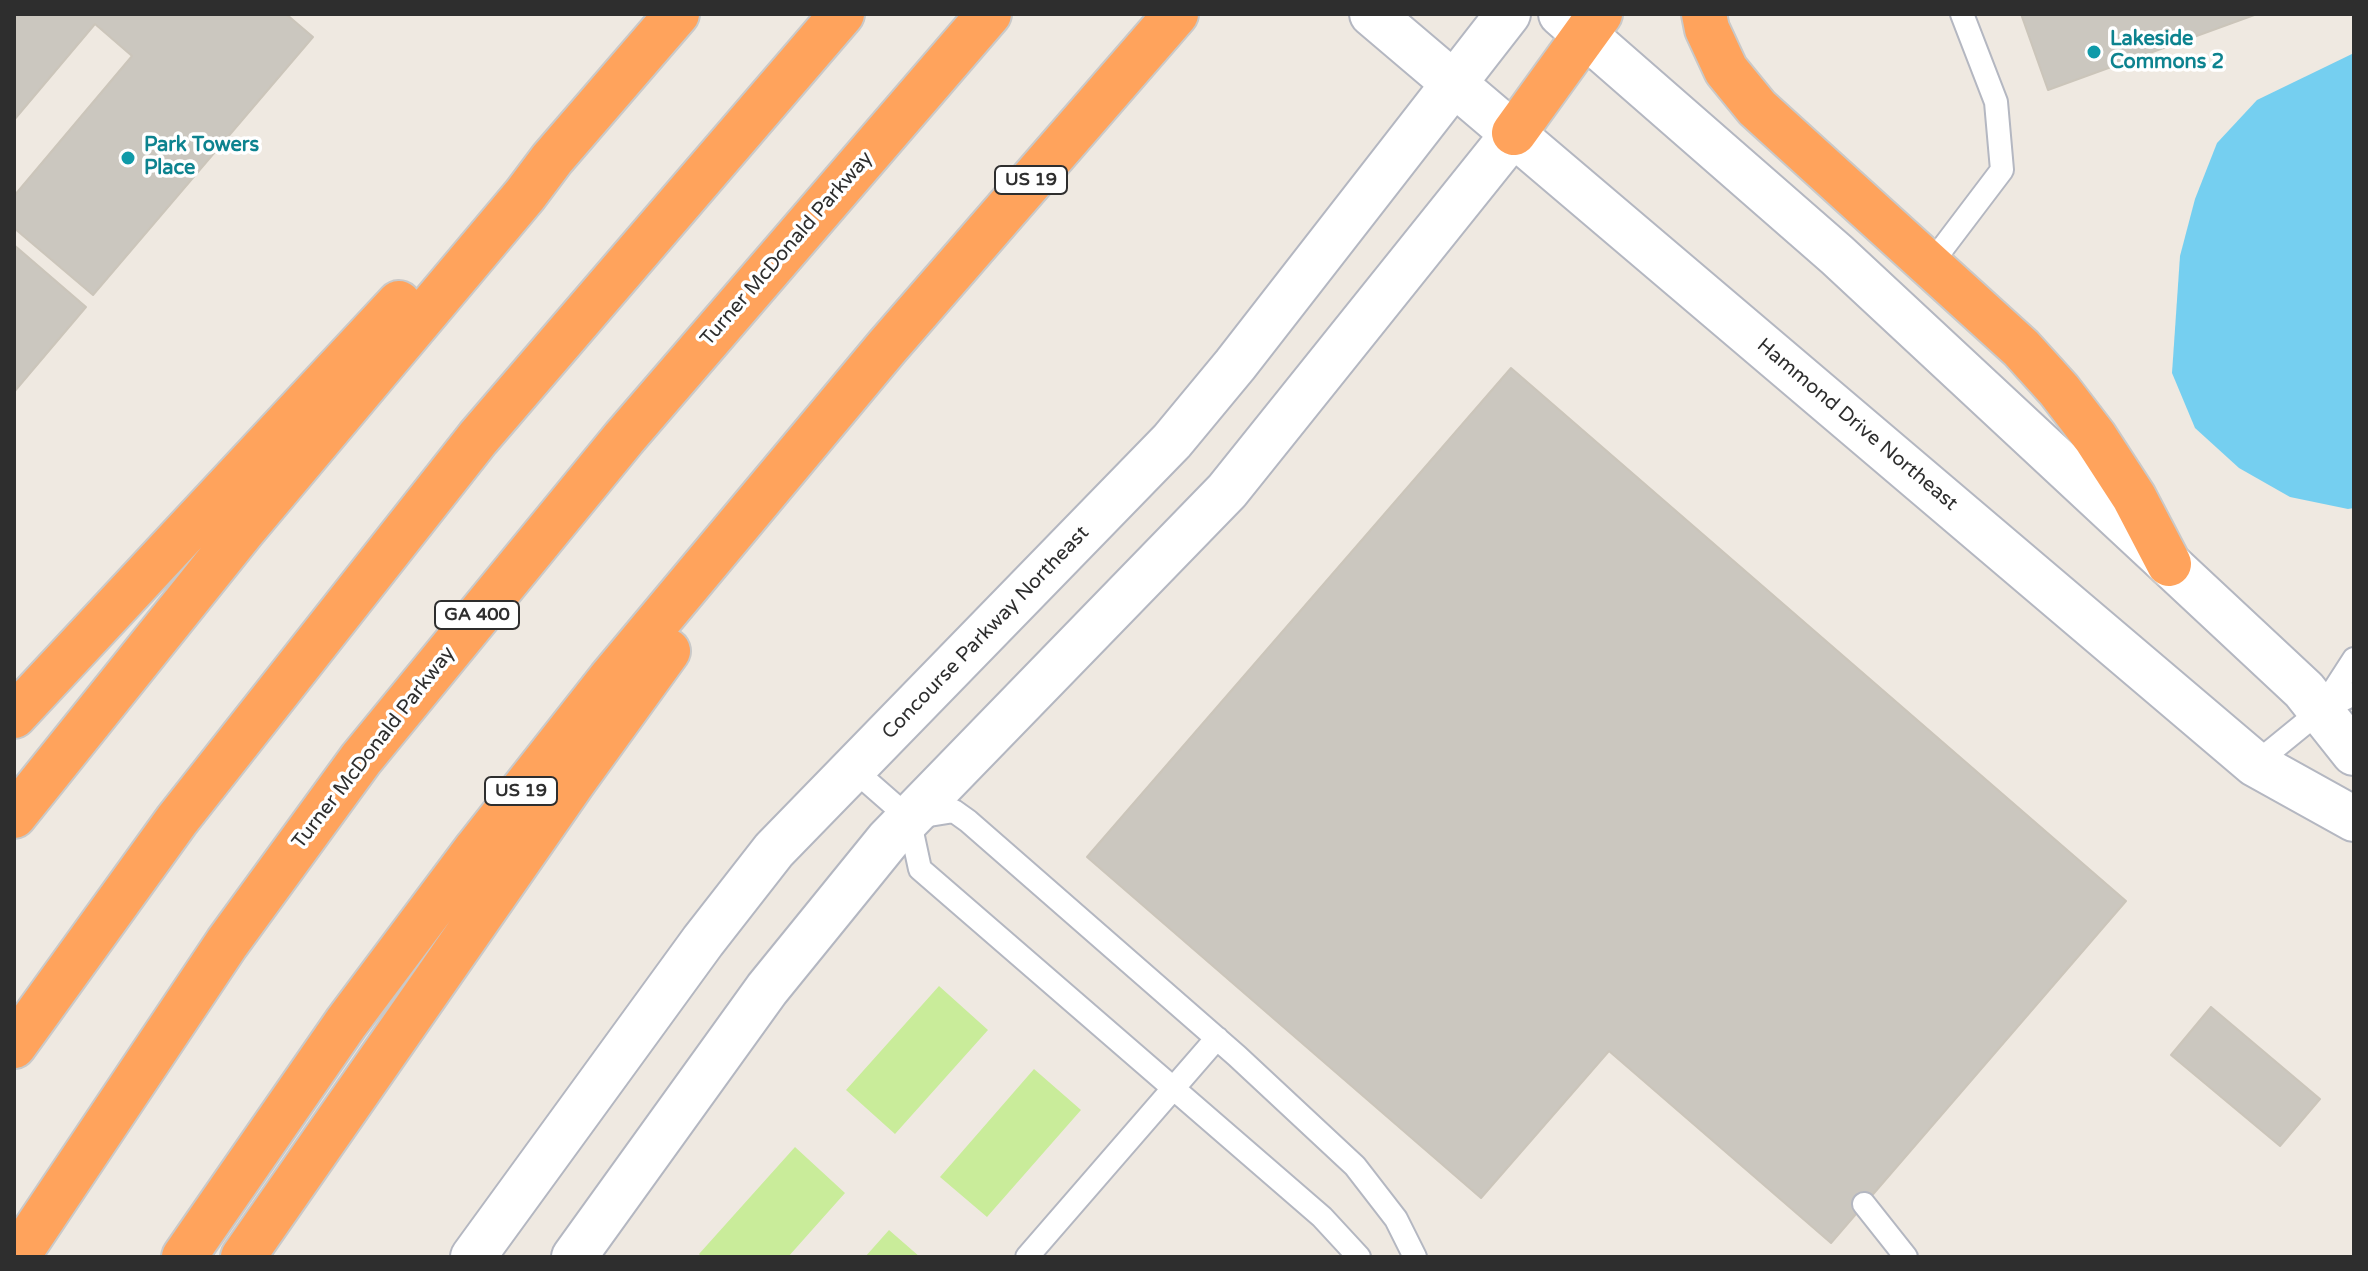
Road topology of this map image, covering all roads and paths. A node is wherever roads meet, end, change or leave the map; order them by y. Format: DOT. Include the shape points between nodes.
graph roads {
  1 [pos="677,14"];
  2 [pos="842,14"];
  3 [pos="989,14"];
  4 [pos="1176,14"];
  5 [pos="1372,14"];
  6 [pos="1508,14"];
  7 [pos="1704,14"];
  8 [pos="1962,14"];
  9 [pos="1582,21"];
  10 [pos="1455,83"];
  11 [pos="1514,133"];
  12 [pos="552,159"];
  13 [pos="1930,265"];
  14 [pos="887,347"];
  15 [pos="2169,564"];
  16 [pos="2354,659"];
  17 [pos="2337,702"];
  18 [pos="14,716"];
  19 [pos="2354,753"];
  20 [pos="2255,764"];
  21 [pos="853,769"];
  22 [pos="14,816"];
  23 [pos="909,818"];
  24 [pos="2354,819"];
  25 [pos="1217,1038"];
  26 [pos="14,1046"];
  27 [pos="1174,1087"];
  28 [pos="1864,1204"];
  29 [pos="17,1257"];
  30 [pos="184,1257"];
  31 [pos="243,1257"];
  32 [pos="473,1257"];
  33 [pos="574,1257"];
  34 [pos="1027,1257"];
  35 [pos="1359,1257"];
  36 [pos="1415,1257"];
  37 [pos="1906,1257"];
  1 -- 12 [label="highway"];
  2 -- 26 [label="highway" via="478,438 177,820"];
  3 -- 29 [label="highway, Turner McDonald Parkway / GA 400" via="624,438 361,759 227,943"];
  4 -- 14 [label="highway, US 19"];
  5 -- 10 [label="street, Hammond Drive Northeast"];
  6 -- 10 [label="street, Concourse Parkway Northeast"];
  7 -- 13 [label="highway" via="1726,70 1757,108"];
  8 -- 13 [label="lane" via="1996,102 2002,170"];
  9 -- 11 [label="highway"];
  9 -- 15 [label="street"];
  10 -- 11 [label="street, Hammond Drive Northeast"];
  10 -- 21 [label="street, Concourse Parkway Northeast" via="1172,441"];
  11 -- 20 [label="street, Hammond Drive Northeast"];
  11 -- 23 [label="street" via="1227,491"];
  12 -- 18 [label="highway" via="392,309"];
  12 -- 22 [label="highway"];
  13 -- 15 [label="highway" via="2059,390 2134,497"];
  14 -- 30 [label="highway, US 19" via="486,836 346,1023"];
  14 -- 31 [label="highway" via="574,781"];
  15 -- 17 [label="street" via="2304,690"];
  16 -- 17 [label="lane"];
  17 -- 19 [label="street"];
  17 -- 20 [label="lane"];
  20 -- 24 [label="street, Hammond Drive Northeast"];
  21 -- 23 [label="lane"];
  21 -- 32 [label="street, Concourse Parkway Northeast" via="765,862 703,941"];
  23 -- 25 [label="lane" via="954,811"];
  23 -- 27 [label="lane" via="920,869"];
  23 -- 33 [label="street" via="767,989"];
  25 -- 27 [label="lane"];
  25 -- 36 [label="lane" via="1355,1166 1396,1219"];
  27 -- 34 [label="lane"];
  27 -- 35 [label="lane" via="1322,1217"];
  28 -- 37 [label="lane"];
}
